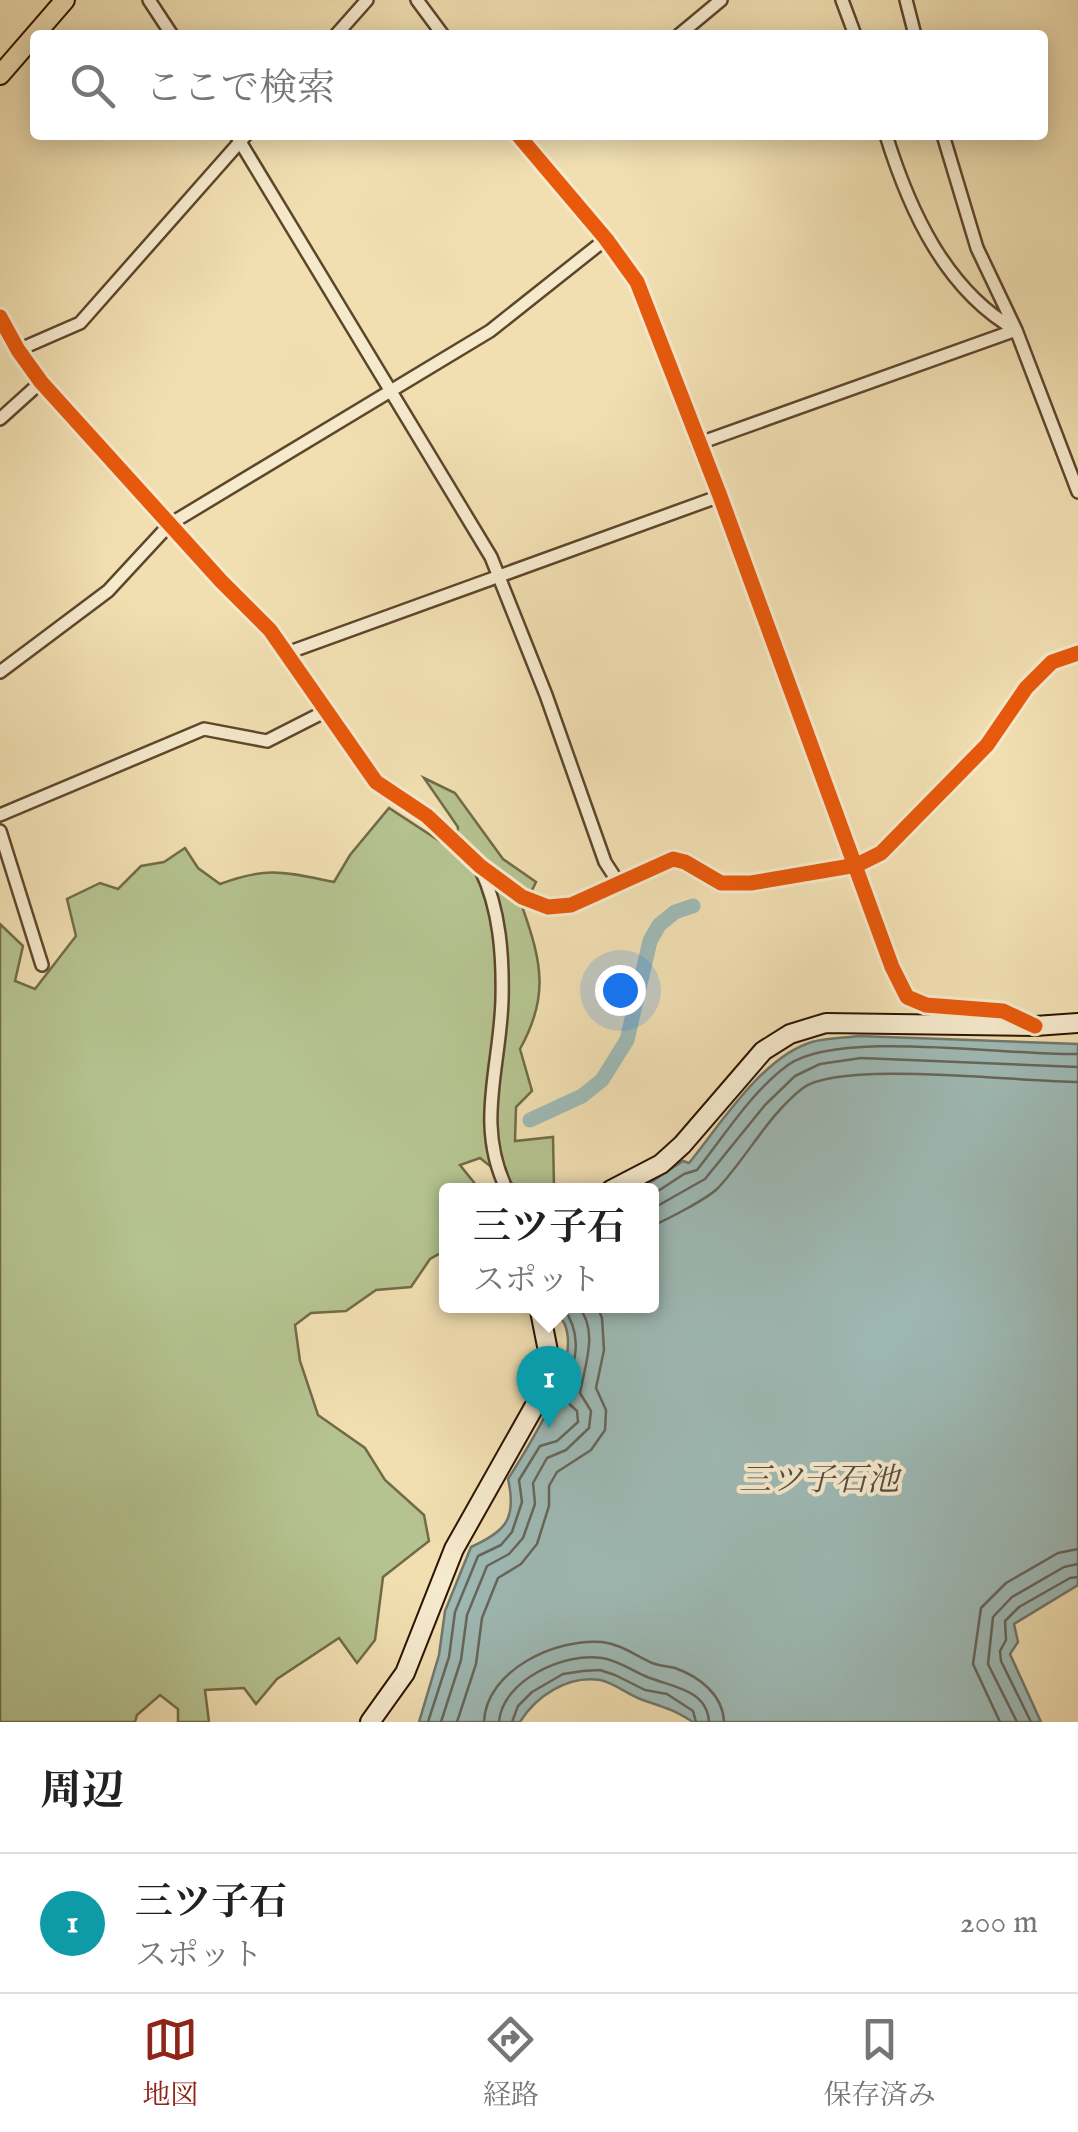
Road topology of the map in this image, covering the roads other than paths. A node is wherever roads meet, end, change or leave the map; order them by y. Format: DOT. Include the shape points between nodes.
graph roads {
  1 [pos="66,0"];
  2 [pos="149,0"];
  3 [pos="367,0"];
  4 [pos="417,0"];
  5 [pos="721,0"];
  6 [pos="842,0"];
  7 [pos="906,0"];
  8 [pos="40,30"];
  9 [pos="169,30"];
  10 [pos="340,30"];
  11 [pos="439,30"];
  12 [pos="685,30"];
  13 [pos="852,30"];
  14 [pos="914,30"];
  15 [pos="30,41"];
  16 [pos="0,75"];
  17 [pos="238,140"];
  18 [pos="243,140"];
  19 [pos="522,140"];
  20 [pos="887,140"];
  21 [pos="945,140"];
  22 [pos="606,239"];
  23 [pos="0,317"];
  24 [pos="1016,330"];
  25 [pos="18,350"];
  26 [pos="41,382"];
  27 [pos="390,389"];
  28 [pos="0,419"];
  29 [pos="697,444"];
  30 [pos="1078,492"];
  31 [pos="720,496"];
  32 [pos="170,524"];
  33 [pos="500,576"];
  34 [pos="1078,653"];
  35 [pos="287,654"];
  36 [pos="2,666"];
  37 [pos="328,710"];
  38 [pos="0,816"];
  39 [pos="0,831"];
  40 [pos="857,865"];
  41 [pos="480,866"];
  42 [pos="620,885"];
  43 [pos="42,966"];
  44 [pos="1078,1023"];
  45 [pos="1035,1026"];
  46 [pos="504,1183"];
  47 [pos="624,1183"];
  48 [pos="540,1313"];
  49 [pos="370,1722"];
  1 -- 8 [label="main road"];
  2 -- 9 [label="street"];
  3 -- 10 [label="street"];
  4 -- 11 [label="street"];
  5 -- 12 [label="street"];
  6 -- 13 [label="street"];
  7 -- 14 [label="street"];
  15 -- 16 [label="main road"];
  17 -- 25 [label="street" via="80,323"];
  18 -- 27 [label="street"];
  19 -- 22 [label="street"];
  20 -- 24 [label="street" via="924,232 996,319"];
  21 -- 24 [label="street" via="977,248"];
  22 -- 27 [label="street" via="490,331"];
  22 -- 29 [label="street" via="637,282"];
  23 -- 25 [label="street"];
  24 -- 29 [label="street"];
  24 -- 30 [label="street"];
  25 -- 26 [label="street"];
  26 -- 28 [label="street"];
  26 -- 32 [label="street"];
  27 -- 32 [label="street"];
  27 -- 33 [label="street"];
  29 -- 31 [label="street"];
  31 -- 33 [label="street"];
  31 -- 40 [label="street"];
  32 -- 35 [label="street"];
  32 -- 36 [label="street" via="108,592"];
  33 -- 35 [label="street"];
  33 -- 42 [label="street" via="605,862"];
  34 -- 40 [label="street" via="1052,662 988,745 881,854"];
  35 -- 37 [label="street"];
  37 -- 38 [label="street" via="267,741 204,729"];
  37 -- 41 [label="street" via="376,782 427,816"];
  39 -- 43 [label="street"];
  40 -- 42 [label="street" via="721,883 673,860"];
  40 -- 45 [label="street" via="908,996 926,1005 1003,1011"];
  41 -- 42 [label="street" via="548,907"];
  41 -- 46 [label="street" via="500,933 502,1001 488,1125"];
  44 -- 45 [label="street"];
  45 -- 47 [label="street" via="806,1028 763,1051 698,1129 661,1164"];
  48 -- 49 [label="street" via="548,1350 538,1400 454,1549 405,1673"];
}
